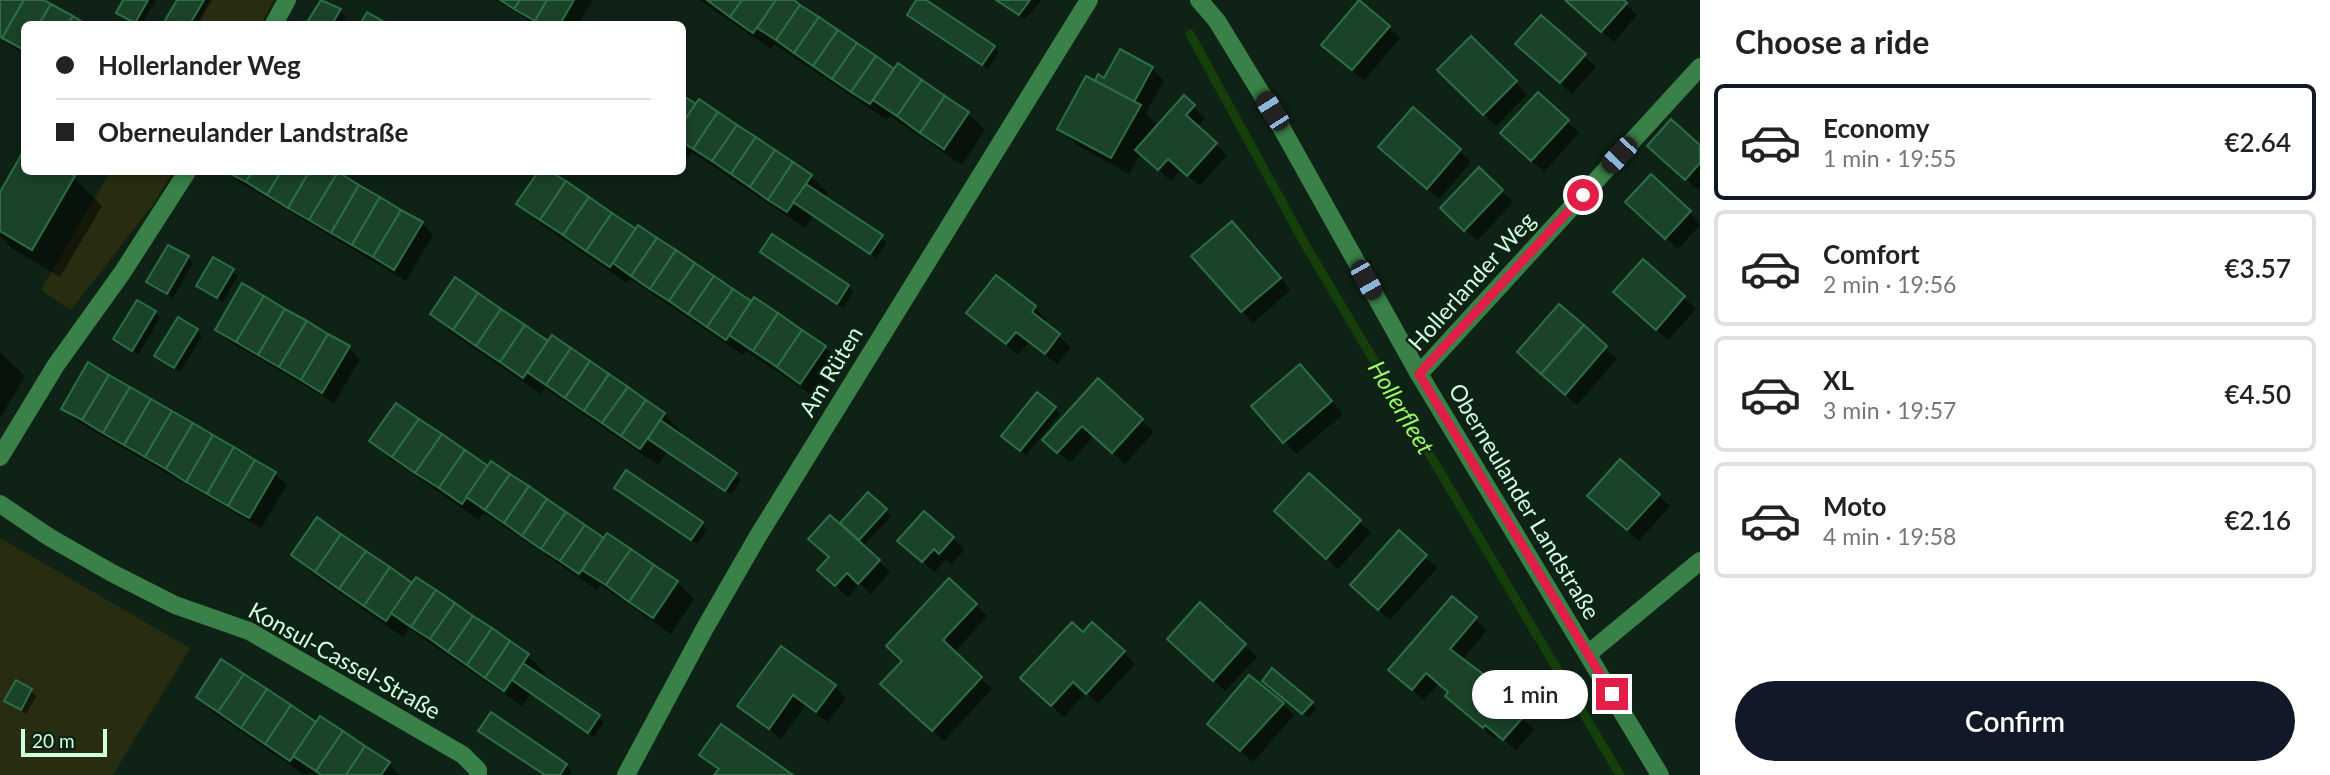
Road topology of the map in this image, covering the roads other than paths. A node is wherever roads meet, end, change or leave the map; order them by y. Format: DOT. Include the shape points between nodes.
graph roads {
  1 [pos="287,0"];
  2 [pos="1089,0"];
  3 [pos="1199,0"];
  4 [pos="276,21"];
  5 [pos="1700,67"];
  6 [pos="185,175"];
  7 [pos="1419,374"];
  8 [pos="0,457"];
  9 [pos="0,504"];
  10 [pos="1700,561"];
  11 [pos="1588,654"];
  12 [pos="478,775"];
  13 [pos="626,775"];
  14 [pos="1660,775"];
  1 -- 4 [label="street"];
  2 -- 13 [label="street, Am Rüten" via="752,547"];
  3 -- 7 [label="street, Oberneulander Landstraße" via="1217,21 1272,111"];
  5 -- 7 [label="street, Hollerlander Weg"];
  6 -- 8 [label="street" via="56,365"];
  7 -- 11 [label="street, Oberneulander Landstraße"];
  9 -- 12 [label="street, Konsul-Cassel-Straße" via="59,543 175,605 249,631 463,755 478,769"];
  10 -- 11 [label="street"];
  11 -- 14 [label="street, Oberneulander Landstraße"];
}
